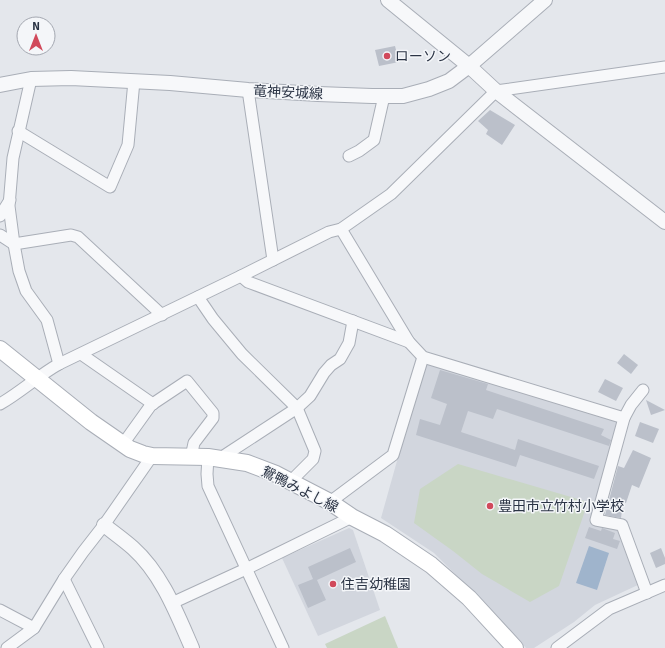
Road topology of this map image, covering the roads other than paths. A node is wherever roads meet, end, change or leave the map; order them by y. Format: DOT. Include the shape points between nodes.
graph roads {
  1 [pos="388,0"];
  2 [pos="545,0"];
  3 [pos="469,66"];
  4 [pos="665,67"];
  5 [pos="30,79"];
  6 [pos="134,81"];
  7 [pos="0,85"];
  8 [pos="248,90"];
  9 [pos="496,91"];
  10 [pos="384,96"];
  11 [pos="18,132"];
  12 [pos="349,156"];
  13 [pos="10,200"];
  14 [pos="0,216"];
  15 [pos="665,222"];
  16 [pos="341,229"];
  17 [pos="0,235"];
  18 [pos="14,244"];
  19 [pos="273,260"];
  20 [pos="241,276"];
  21 [pos="198,297"];
  22 [pos="162,315"];
  23 [pos="353,321"];
  24 [pos="409,342"];
  25 [pos="0,349"];
  26 [pos="82,354"];
  27 [pos="423,357"];
  28 [pos="60,364"];
  29 [pos="38,380"];
  30 [pos="644,390"];
  31 [pos="0,404"];
  32 [pos="153,404"];
  33 [pos="297,408"];
  34 [pos="624,418"];
  35 [pos="124,444"];
  36 [pos="152,456"];
  37 [pos="191,457"];
  38 [pos="213,458"];
  39 [pos="290,482"];
  40 [pos="330,502"];
  41 [pos="352,517"];
  42 [pos="104,526"];
  43 [pos="246,569"];
  44 [pos="64,579"];
  45 [pos="665,585"];
  46 [pos="647,594"];
  47 [pos="172,603"];
  48 [pos="0,610"];
  49 [pos="34,628"];
  50 [pos="9,647"];
  51 [pos="98,648"];
  52 [pos="192,648"];
  53 [pos="283,648"];
  54 [pos="515,648"];
  55 [pos="557,648"];
  1 -- 3 [label="street"];
  2 -- 3 [label="street, 竜神安城線"];
  3 -- 9 [label="street"];
  3 -- 10 [label="street, 竜神安城線" via="449,81 429,89 403,96"];
  4 -- 9 [label="street"];
  5 -- 6 [label="street, 竜神安城線"];
  5 -- 7 [label="street, 竜神安城線"];
  5 -- 11 [label="street"];
  6 -- 8 [label="street, 竜神安城線"];
  6 -- 11 [label="street" via="128,145 110,186"];
  8 -- 10 [label="street, 竜神安城線"];
  8 -- 19 [label="street"];
  9 -- 15 [label="street"];
  9 -- 16 [label="street" via="391,194"];
  10 -- 12 [label="street" via="374,140"];
  11 -- 13 [label="street" via="12,158"];
  13 -- 14 [label="street"];
  13 -- 18 [label="street"];
  16 -- 19 [label="street" via="328,232"];
  16 -- 24 [label="street"];
  17 -- 18 [label="street"];
  18 -- 22 [label="street" via="71,235 78,237"];
  18 -- 28 [label="street" via="26,291 47,320"];
  19 -- 20 [label="street"];
  20 -- 21 [label="street"];
  20 -- 23 [label="street" via="248,282"];
  21 -- 22 [label="street"];
  21 -- 33 [label="street" via="242,354"];
  22 -- 26 [label="street"];
  23 -- 24 [label="street"];
  23 -- 33 [label="street" via="349,343 340,359 331,365 310,396"];
  24 -- 27 [label="street"];
  25 -- 29 [label="main road, 鴛鴨みよし線"];
  26 -- 28 [label="street"];
  26 -- 32 [label="street"];
  27 -- 34 [label="street"];
  27 -- 40 [label="street" via="393,455"];
  28 -- 29 [label="street" via="48,370"];
  29 -- 31 [label="street"];
  29 -- 35 [label="main road, 鴛鴨みよし線" via="91,422"];
  30 -- 34 [label="street"];
  32 -- 35 [label="street"];
  32 -- 37 [label="street" via="187,381 214,413 194,443"];
  33 -- 38 [label="street"];
  33 -- 39 [label="street" via="315,451 313,459"];
  34 -- 46 [label="street" via="596,520 622,525"];
  35 -- 36 [label="main road, 鴛鴨みよし線"];
  36 -- 37 [label="main road, 鴛鴨みよし線"];
  36 -- 42 [label="street"];
  37 -- 38 [label="main road, 鴛鴨みよし線"];
  38 -- 39 [label="main road, 鴛鴨みよし線" via="247,464"];
  38 -- 43 [label="street" via="207,474 208,486"];
  39 -- 40 [label="main road, 鴛鴨みよし線"];
  40 -- 41 [label="main road, 鴛鴨みよし線"];
  41 -- 43 [label="street"];
  41 -- 54 [label="main road, 鴛鴨みよし線" via="385,534 431,565 469,598"];
  42 -- 44 [label="street"];
  42 -- 47 [label="street" via="134,549 158,578"];
  43 -- 47 [label="street"];
  43 -- 53 [label="street"];
  44 -- 49 [label="street"];
  44 -- 51 [label="street"];
  45 -- 46 [label="street"];
  46 -- 55 [label="street" via="609,609"];
  47 -- 52 [label="street"];
  48 -- 49 [label="street"];
  49 -- 50 [label="street"];
}
